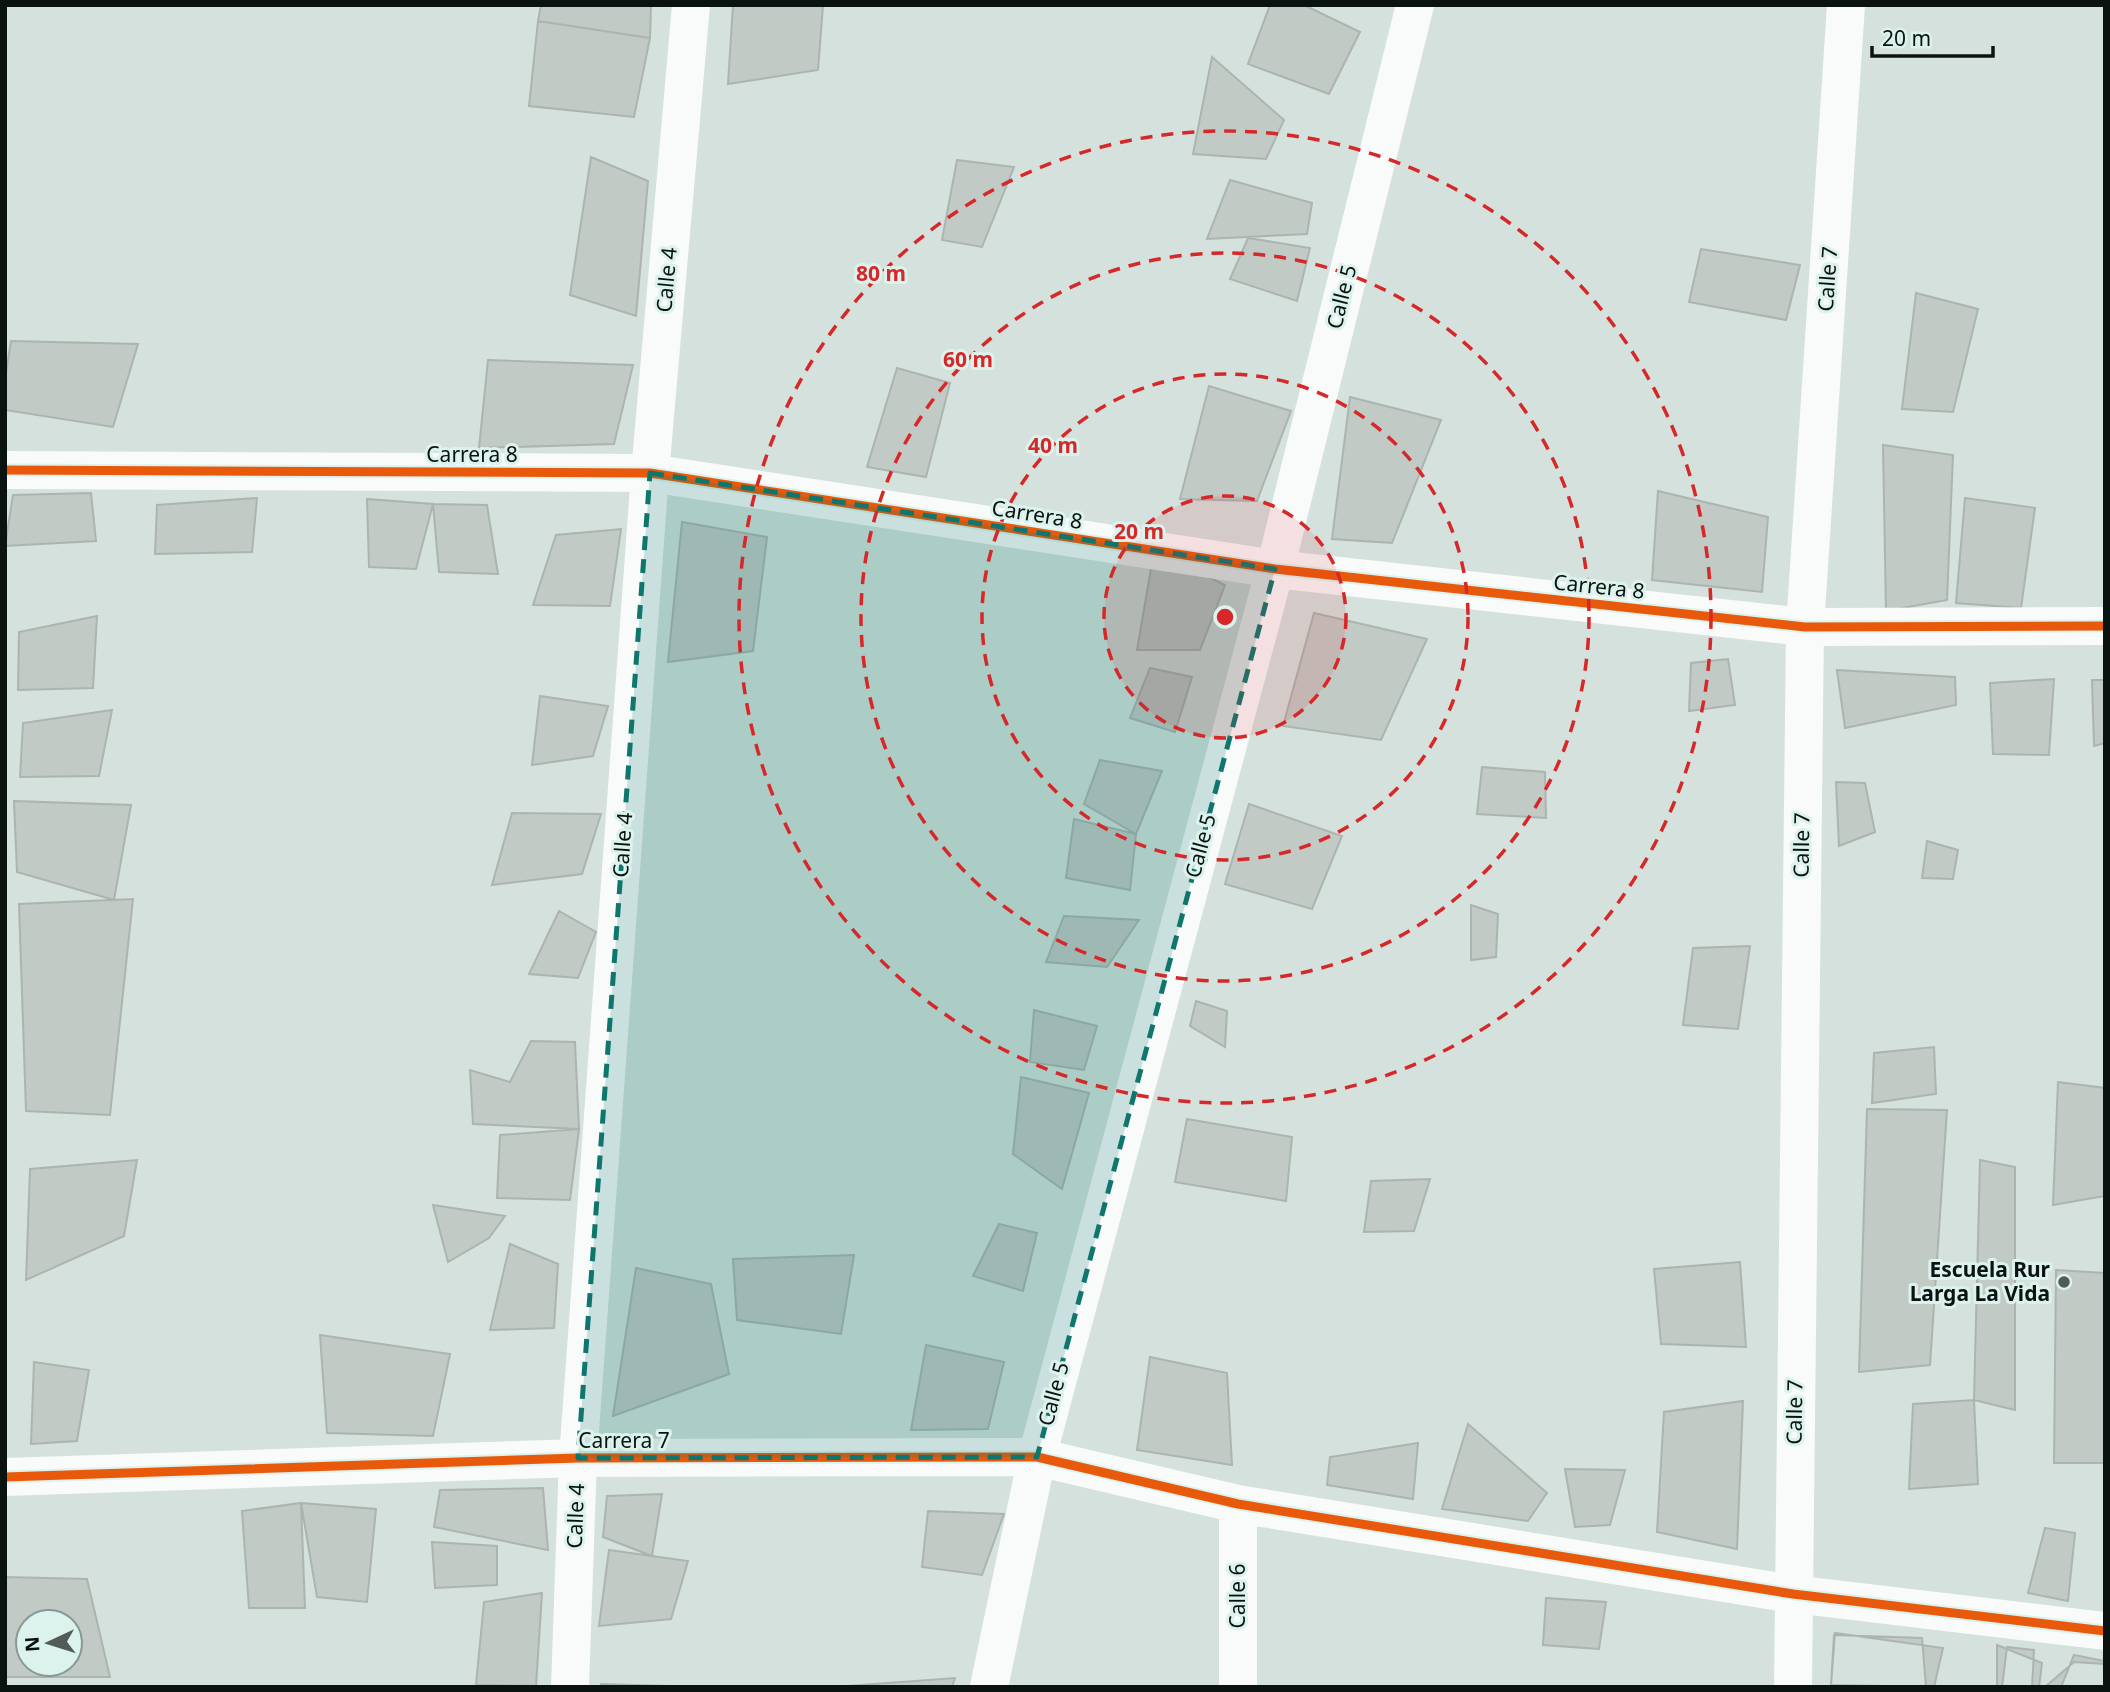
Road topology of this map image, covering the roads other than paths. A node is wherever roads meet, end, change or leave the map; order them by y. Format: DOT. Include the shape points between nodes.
graph roads {
  1 [pos="691,5"];
  2 [pos="1415,5"];
  3 [pos="1846,5"];
  4 [pos="5,470"];
  5 [pos="650,473"];
  6 [pos="1275,569"];
  7 [pos="2105,626"];
  8 [pos="1805,627"];
  9 [pos="1037,1457"];
  10 [pos="578,1458"];
  11 [pos="5,1477"];
  12 [pos="1238,1504"];
  13 [pos="1793,1594"];
  14 [pos="2105,1631"];
  15 [pos="570,1687"];
  16 [pos="989,1687"];
  17 [pos="1238,1687"];
  18 [pos="1793,1687"];
  1 -- 5 [label="street, Calle 4"];
  2 -- 6 [label="street, Calle 5"];
  3 -- 8 [label="street, Calle 7"];
  4 -- 5 [label="street, Carrera 8"];
  5 -- 6 [label="street, Carrera 8"];
  5 -- 10 [label="street, Calle 4"];
  6 -- 8 [label="street, Carrera 8"];
  6 -- 9 [label="street, Calle 5"];
  7 -- 8 [label="street, Carrera 8"];
  8 -- 13 [label="street, Calle 7"];
  9 -- 10 [label="street, Carrera 7"];
  9 -- 12 [label="street, Carrera 7"];
  9 -- 16 [label="street, Calle 5"];
  10 -- 11 [label="street, Carrera 7"];
  10 -- 15 [label="street, Calle 4"];
  12 -- 13 [label="street, Carrera 7"];
  12 -- 17 [label="street, Calle 6"];
  13 -- 14 [label="street, Carrera 7"];
  13 -- 18 [label="street, Calle 7"];
}
